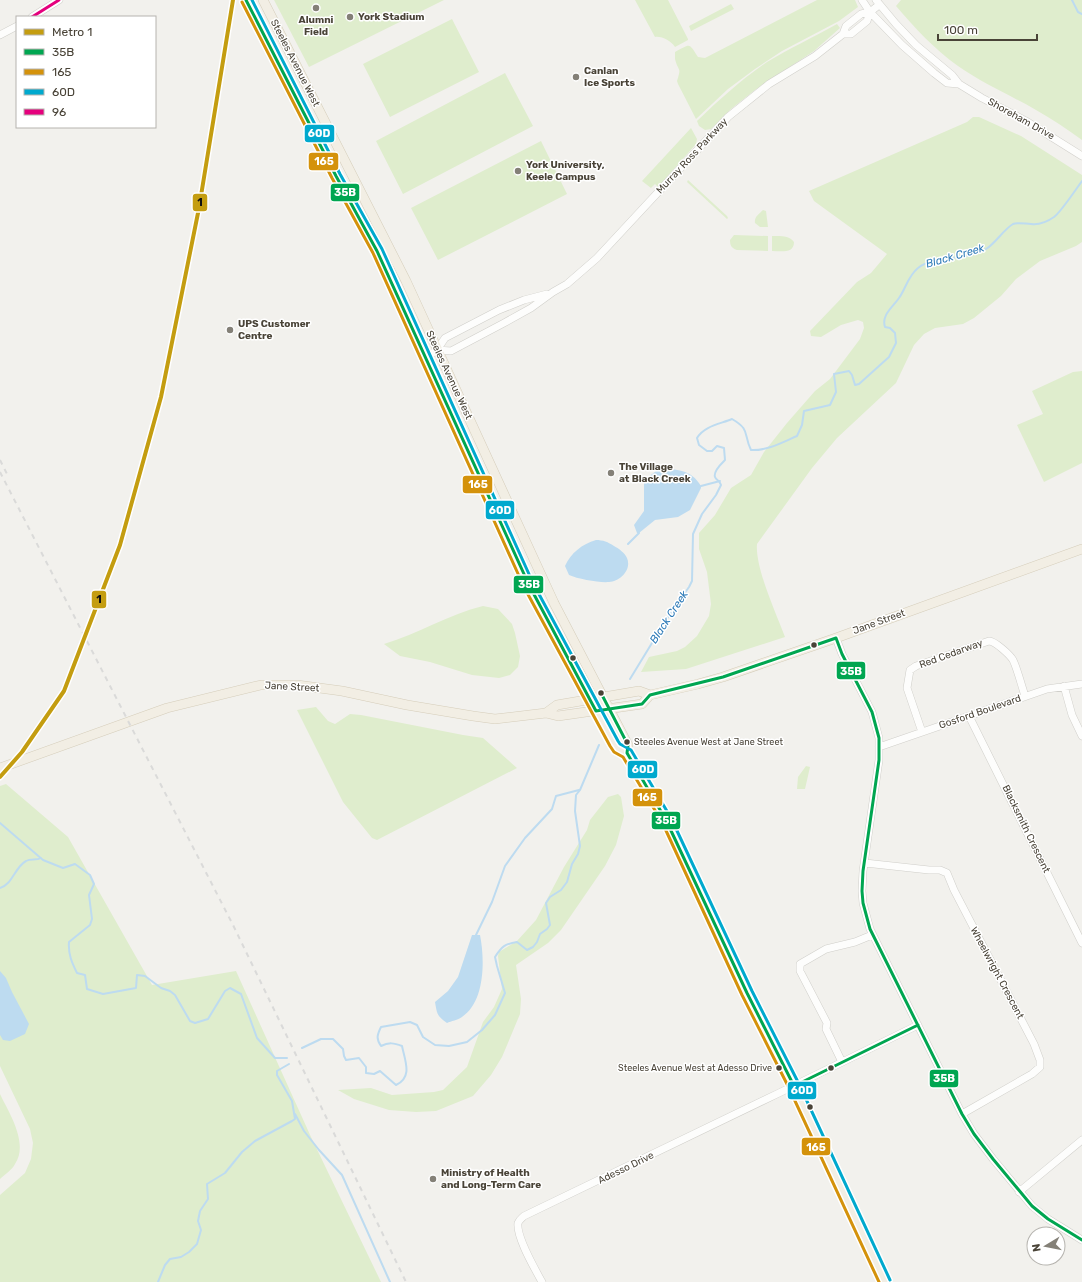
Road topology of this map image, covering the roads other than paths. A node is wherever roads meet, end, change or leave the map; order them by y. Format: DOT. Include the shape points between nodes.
graph roads {
  1 [pos="59,0"];
  2 [pos="246,0"];
  3 [pos="263,0"];
  4 [pos="862,0"];
  5 [pos="878,2"];
  6 [pos="870,12"];
  7 [pos="34,16"];
  8 [pos="16,27"];
  9 [pos="0,35"];
  10 [pos="959,84"];
  11 [pos="1082,156"];
  12 [pos="553,292"];
  13 [pos="437,350"];
  14 [pos="425,358"];
  15 [pos="495,474"];
  16 [pos="482,480"];
  17 [pos="1082,549"];
  18 [pos="836,638"];
  19 [pos="1082,684"];
  20 [pos="1064,686"];
  21 [pos="650,695"];
  22 [pos="1025,696"];
  23 [pos="603,697"];
  24 [pos="590,699"];
  25 [pos="609,708"];
  26 [pos="596,711"];
  27 [pos="546,713"];
  28 [pos="969,716"];
  29 [pos="922,732"];
  30 [pos="1082,736"];
  31 [pos="879,747"];
  32 [pos="627,753"];
  33 [pos="0,768"];
  34 [pos="865,863"];
  35 [pos="872,934"];
  36 [pos="1082,943"];
  37 [pos="918,1025"];
  38 [pos="842,1062"];
  39 [pos="794,1086"];
  40 [pos="962,1114"];
  41 [pos="1082,1140"];
  42 [pos="1019,1192"];
  43 [pos="1082,1240"];
  44 [pos="542,1282"];
  45 [pos="884,1282"];
  1 -- 7 [label="street"];
  2 -- 14 [label="main road, Steeles Avenue West" via="377,251"];
  3 -- 13 [label="main road, Steeles Avenue West" via="406,281"];
  4 -- 6 [label="street, Shoreham Drive"];
  5 -- 6 [label="street, Murray Ross Parkway"];
  5 -- 10 [label="street, Shoreham Drive" via="916,45"];
  6 -- 10 [label="street, Shoreham Drive" via="934,73 947,83"];
  6 -- 12 [label="street, Murray Ross Parkway" via="861,14 846,26 843,34 815,56 769,84 728,117 598,258 567,284"];
  8 -- 9 [label="street"];
  10 -- 11 [label="street, Shoreham Drive" via="1026,120"];
  12 -- 13 [label="street, Murray Ross Parkway" via="524,312 451,350"];
  12 -- 13 [label="street, Murray Ross Parkway" via="500,310 445,338"];
  13 -- 14 [label="street, Murray Ross Parkway"];
  13 -- 15 [label="main road, Steeles Avenue West"];
  14 -- 16 [label="main road, Steeles Avenue West"];
  15 -- 16 [label="main road"];
  15 -- 23 [label="main road, Steeles Avenue West" via="554,603"];
  16 -- 24 [label="main road, Steeles Avenue West" via="529,585"];
  17 -- 18 [label="main road, Jane Street"];
  18 -- 21 [label="main road, Jane Street" via="723,677"];
  18 -- 31 [label="street" via="872,712"];
  19 -- 20 [label="street, Gosford Boulevard"];
  20 -- 22 [label="street, Gosford Boulevard"];
  20 -- 30 [label="street" via="1071,712"];
  21 -- 23 [label="main road, Jane Street" via="639,691"];
  21 -- 25 [label="main road, Jane Street" via="642,704"];
  22 -- 28 [label="street, Gosford Boulevard"];
  22 -- 29 [label="street, Red Cedarway" via="1013,660 997,644 990,641 967,648 910,670 906,688"];
  23 -- 24 [label="main road, Jane Street"];
  23 -- 25 [label="main road, Steeles Avenue West"];
  24 -- 26 [label="main road, Steeles Avenue West"];
  24 -- 27 [label="main road, Jane Street" via="557,705"];
  25 -- 26 [label="main road, Jane Street"];
  25 -- 32 [label="main road, Steeles Avenue West" via="628,745"];
  26 -- 27 [label="main road, Jane Street" via="558,716"];
  26 -- 32 [label="main road, Steeles Avenue West" via="617,748"];
  27 -- 33 [label="main road, Jane Street" via="495,719 407,705 342,691 297,685 261,685 167,708"];
  28 -- 29 [label="street, Gosford Boulevard"];
  28 -- 36 [label="street, Blacksmith Crescent"];
  29 -- 31 [label="street, Gosford Boulevard"];
  31 -- 34 [label="street"];
  32 -- 39 [label="main road, Steeles Avenue West" via="666,820 747,993"];
  34 -- 35 [label="street" via="863,903"];
  34 -- 40 [label="street, Wheelwright Crescent" via="940,870 947,873 1038,1053 1040,1067 1032,1074"];
  35 -- 37 [label="street"];
  35 -- 38 [label="street" via="855,942 826,949 800,964 800,971 827,1023 826,1029"];
  37 -- 38 [label="street, Adesso Drive"];
  37 -- 40 [label="street"];
  38 -- 39 [label="street, Adesso Drive"];
  39 -- 44 [label="street, Adesso Drive" via="524,1216 518,1224 519,1232"];
  39 -- 45 [label="main road, Steeles Avenue West"];
  40 -- 42 [label="street" via="974,1134"];
  41 -- 42 [label="street"];
  42 -- 43 [label="street" via="1048,1219"];
}
